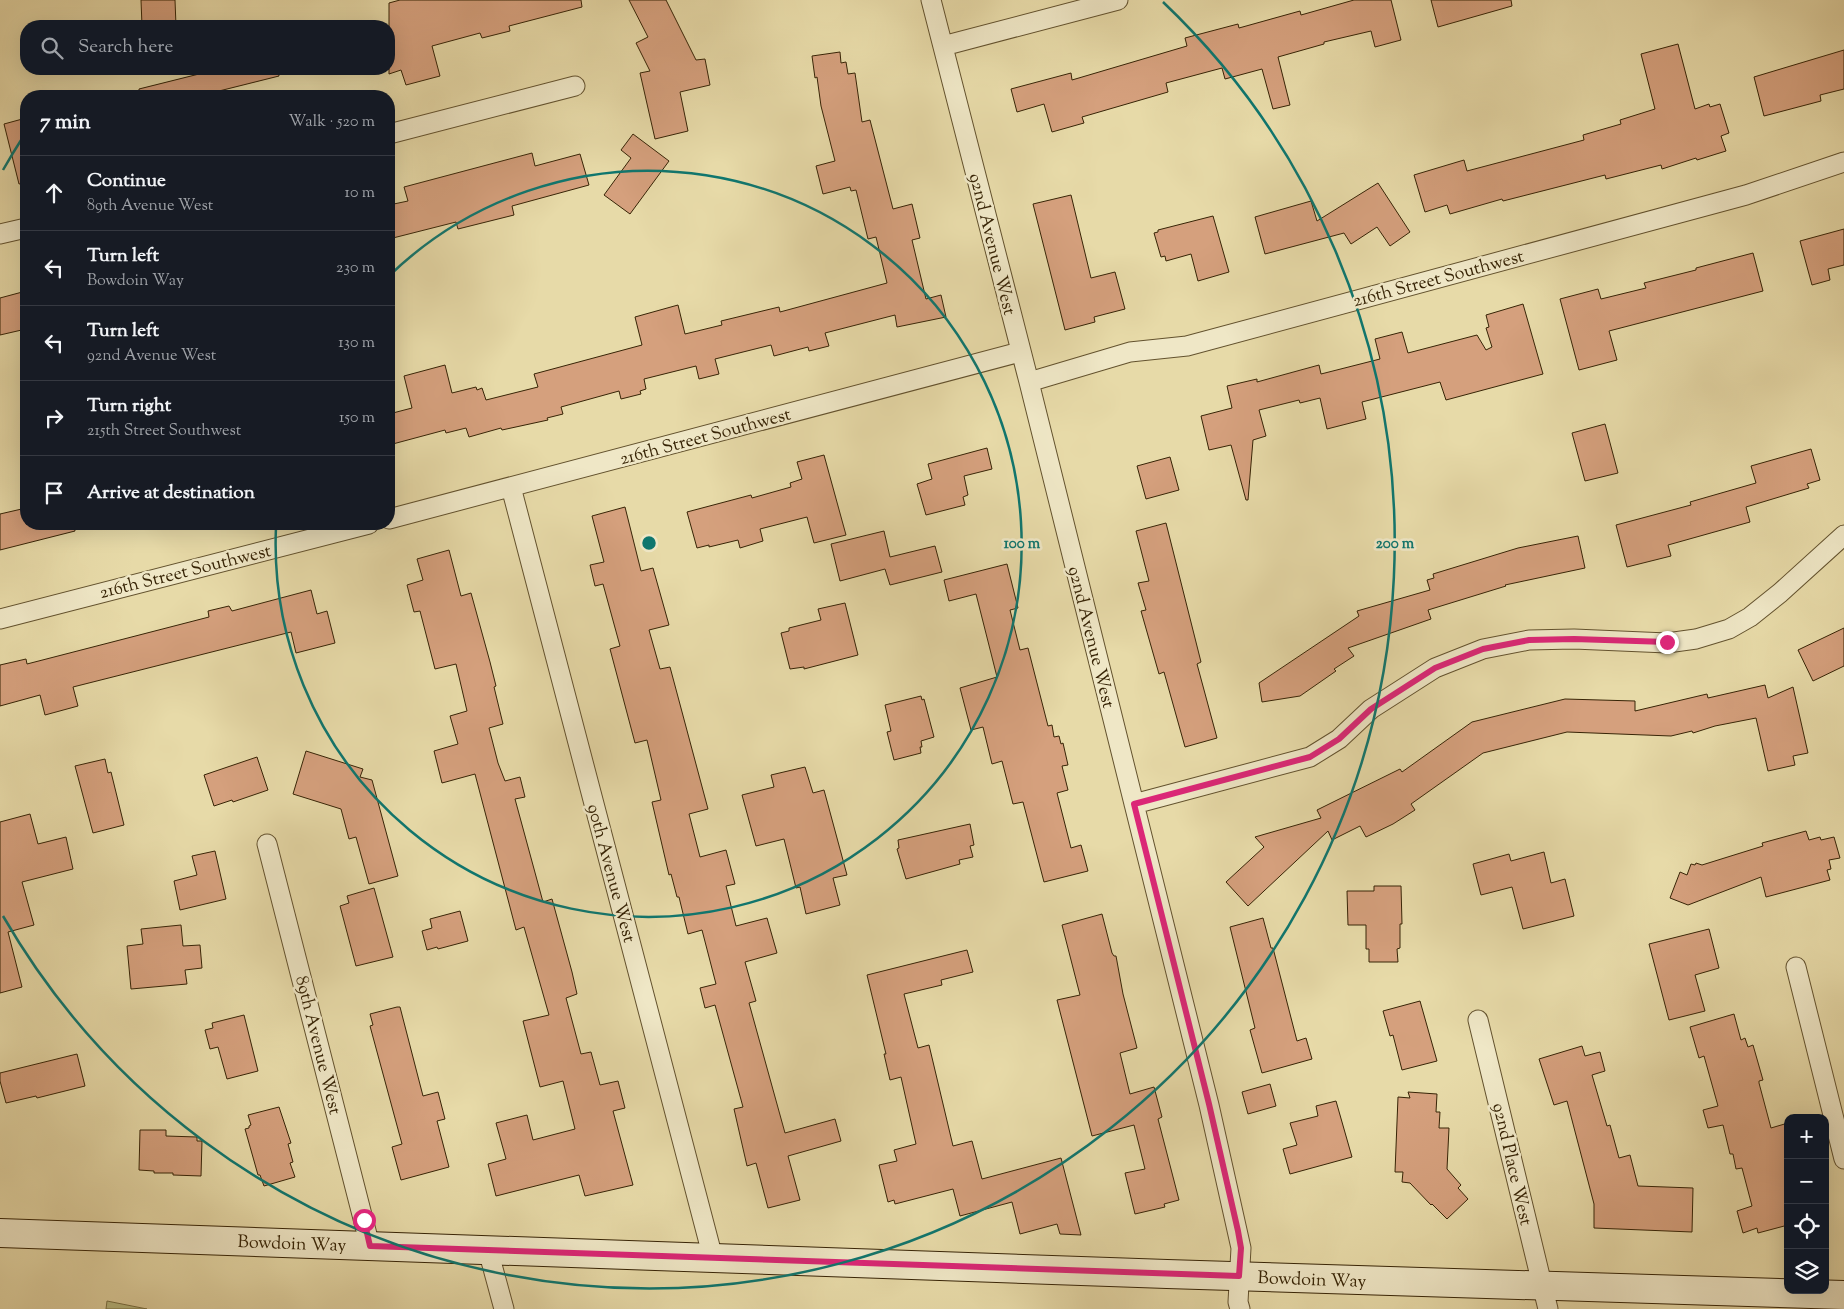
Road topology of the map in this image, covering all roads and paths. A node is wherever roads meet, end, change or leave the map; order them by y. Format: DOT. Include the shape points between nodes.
graph roads {
  1 [pos="931,0"];
  2 [pos="1118,0"];
  3 [pos="943,46"];
  4 [pos="576,86"];
  5 [pos="395,132"];
  6 [pos="1844,162"];
  7 [pos="20,229"];
  8 [pos="0,234"];
  9 [pos="1020,352"];
  10 [pos="1029,382"];
  11 [pos="511,487"];
  12 [pos="395,517"];
  13 [pos="346,530"];
  14 [pos="1844,535"];
  15 [pos="0,619"];
  16 [pos="1134,804"];
  17 [pos="267,844"];
  18 [pos="1796,967"];
  19 [pos="1478,1020"];
  20 [pos="1844,1159"];
  21 [pos="0,1233"];
  22 [pos="370,1246"];
  23 [pos="488,1250"];
  24 [pos="713,1258"];
  25 [pos="1239,1276"];
  26 [pos="1844,1295"];
  27 [pos="1545,1298"];
  28 [pos="504,1309"];
  29 [pos="1240,1309"];
  1 -- 3 [label="street, 92nd Avenue West"];
  2 -- 3 [label="street"];
  3 -- 9 [label="street, 92nd Avenue West"];
  4 -- 5 [label="street"];
  6 -- 10 [label="street, 216th Street Southwest" via="1718,203 1187,346 1130,352"];
  7 -- 8 [label="street"];
  9 -- 10 [label="street, 92nd Avenue West"];
  9 -- 11 [label="street, 216th Street Southwest"];
  10 -- 16 [label="street, 92nd Avenue West"];
  11 -- 12 [label="street, 216th Street Southwest"];
  11 -- 24 [label="street, 90th Avenue West"];
  13 -- 15 [label="street, 216th Street Southwest"];
  14 -- 16 [label="street" via="1780,593 1729,629 1696,639 1667,642 1529,640 1483,649 1435,668 1371,709 1339,739 1310,757"];
  16 -- 25 [label="street, 92nd Avenue West" via="1238,1231 1241,1248"];
  17 -- 22 [label="street, 89th Avenue West"];
  18 -- 20 [label="street"];
  19 -- 27 [label="street, 92nd Place West"];
  21 -- 22 [label="street, Bowdoin Way"];
  22 -- 23 [label="street, Bowdoin Way"];
  23 -- 24 [label="street, Bowdoin Way"];
  23 -- 28 [label="street"];
  24 -- 25 [label="street, Bowdoin Way"];
  25 -- 27 [label="street, Bowdoin Way"];
  25 -- 29 [label="street, 92nd Avenue West"];
  26 -- 27 [label="street, Bowdoin Way"];
}
